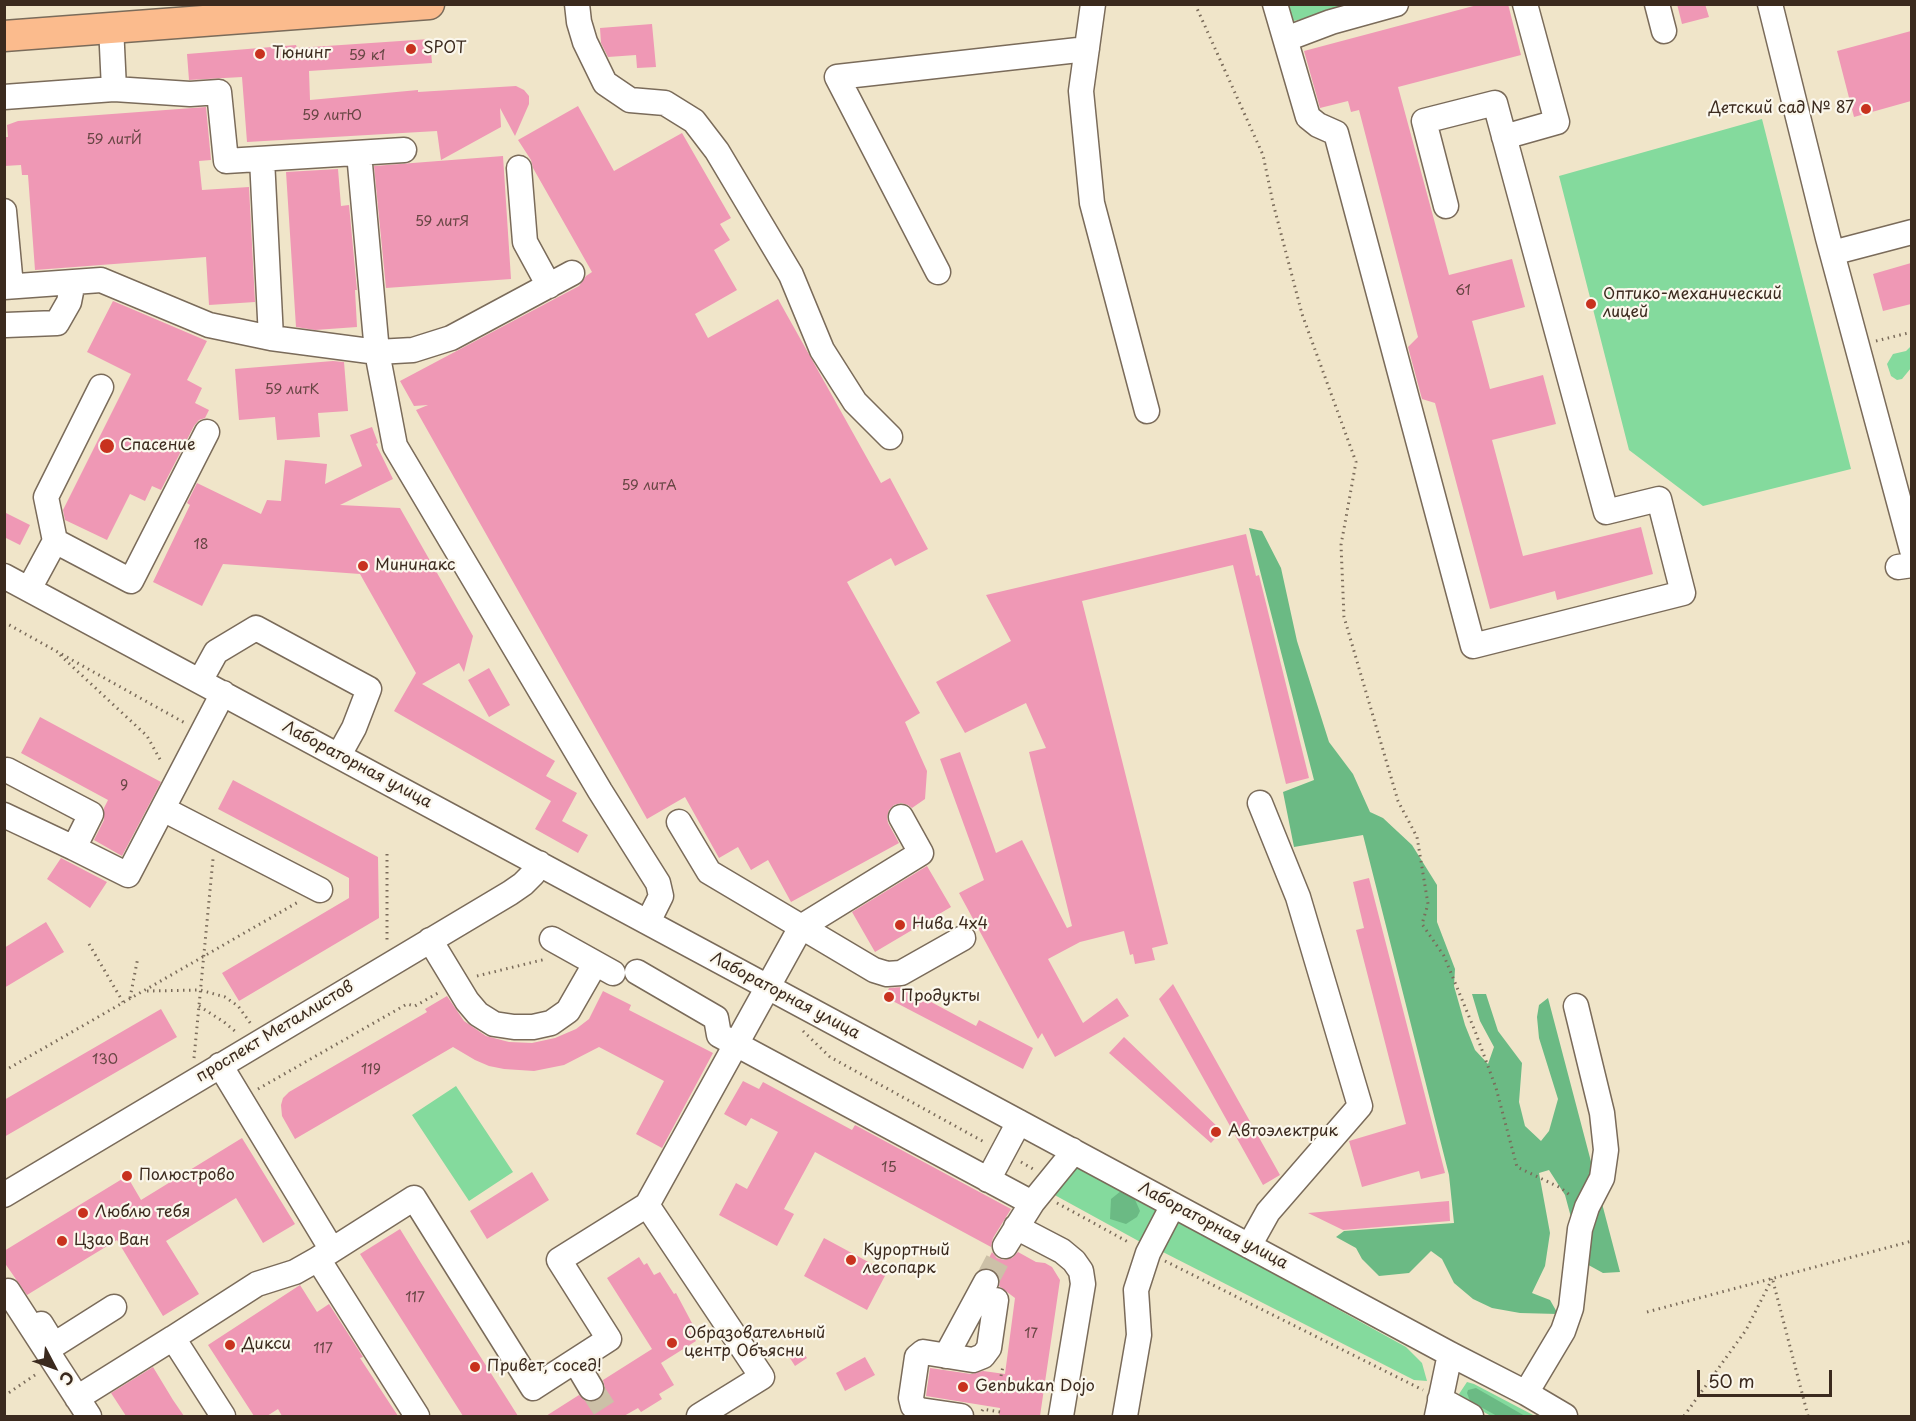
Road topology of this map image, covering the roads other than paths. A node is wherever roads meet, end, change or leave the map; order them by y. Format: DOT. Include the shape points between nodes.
graph roads {
  1 [pos="429,4"];
  2 [pos="577,4"];
  3 [pos="1092,4"];
  4 [pos="1275,4"];
  5 [pos="1396,4"];
  6 [pos="1525,4"];
  7 [pos="1657,4"];
  8 [pos="1770,4"];
  9 [pos="111,26"];
  10 [pos="1664,31"];
  11 [pos="5,32"];
  12 [pos="1286,39"];
  13 [pos="1087,49"];
  14 [pos="114,89"];
  15 [pos="4,97"];
  16 [pos="1504,137"];
  17 [pos="404,150"];
  18 [pos="359,153"];
  19 [pos="262,159"];
  20 [pos="519,168"];
  21 [pos="1446,206"];
  22 [pos="4,211"];
  23 [pos="1911,232"];
  24 [pos="1832,253"];
  25 [pos="938,272"];
  26 [pos="572,273"];
  27 [pos="73,282"];
  28 [pos="549,286"];
  29 [pos="8,287"];
  30 [pos="6,325"];
  31 [pos="271,338"];
  32 [pos="377,352"];
  33 [pos="101,387"];
  34 [pos="1147,411"];
  35 [pos="207,432"];
  36 [pos="890,437"];
  37 [pos="55,541"];
  38 [pos="1907,561"];
  39 [pos="4,576"];
  40 [pos="29,589"];
  41 [pos="200,681"];
  42 [pos="223,693"];
  43 [pos="339,755"];
  44 [pos="7,770"];
  45 [pos="1260,804"];
  46 [pos="163,809"];
  47 [pos="4,815"];
  48 [pos="901,817"];
  49 [pos="679,822"];
  50 [pos="74,848"];
  51 [pos="539,863"];
  52 [pos="320,890"];
  53 [pos="648,922"];
  54 [pos="801,927"];
  55 [pos="963,938"];
  56 [pos="552,939"];
  57 [pos="430,940"];
  58 [pos="637,972"];
  59 [pos="769,987"];
  60 [pos="1576,1006"];
  61 [pos="737,1045"];
  62 [pos="220,1065"];
  63 [pos="1019,1122"];
  64 [pos="1072,1150"];
  65 [pos="988,1180"];
  66 [pos="4,1195"];
  67 [pos="1036,1198"];
  68 [pos="647,1205"];
  69 [pos="1173,1205"];
  70 [pos="1249,1246"];
  71 [pos="325,1255"];
  72 [pos="6,1292"];
  73 [pos="114,1307"];
  74 [pos="172,1338"];
  75 [pos="1450,1354"];
  76 [pos="946,1356"];
  77 [pos="575,1361"];
  78 [pos="591,1388"];
  79 [pos="1526,1393"];
  80 [pos="83,1407"];
  81 [pos="1438,1408"];
  82 [pos="222,1416"];
  83 [pos="417,1416"];
  84 [pos="699,1416"];
  85 [pos="961,1416"];
  86 [pos="1061,1416"];
  87 [pos="1125,1416"];
  88 [pos="1471,1416"];
  89 [pos="1564,1416"];
  1 -- 9 [label="main road"];
  2 -- 36 [label="street" via="585,42 605,83 630,100 665,103 694,121 717,151 791,275 822,350 855,402"];
  3 -- 13 [label="street"];
  4 -- 12 [label="street"];
  5 -- 12 [label="street"];
  6 -- 16 [label="street" via="1557,122"];
  7 -- 10 [label="street"];
  8 -- 24 [label="street"];
  9 -- 11 [label="main road"];
  9 -- 14 [label="street"];
  12 -- 16 [label="street" via="1308,117 1336,133 1473,646 1683,593 1659,499 1606,512"];
  13 -- 25 [label="street" via="837,77"];
  13 -- 34 [label="street" via="1082,91 1092,203"];
  14 -- 15 [label="street"];
  14 -- 19 [label="street" via="219,92 226,161"];
  16 -- 21 [label="street" via="1495,103 1424,121"];
  17 -- 18 [label="street"];
  18 -- 19 [label="street"];
  18 -- 32 [label="street"];
  19 -- 31 [label="street"];
  20 -- 28 [label="street" via="525,242"];
  22 -- 29 [label="street"];
  23 -- 24 [label="street"];
  24 -- 38 [label="street"];
  26 -- 28 [label="street"];
  27 -- 29 [label="street"];
  27 -- 30 [label="street" via="69,302 57,323"];
  27 -- 31 [label="street" via="101,280 209,325"];
  28 -- 32 [label="street" via="451,338 413,350"];
  31 -- 32 [label="street"];
  32 -- 53 [label="street" via="395,446 658,883 661,896"];
  33 -- 37 [label="street" via="46,497"];
  35 -- 37 [label="street" via="131,580"];
  37 -- 40 [label="street"];
  39 -- 40 [label="street, Лабораторная улица"];
  40 -- 41 [label="street, Лабораторная улица"];
  41 -- 42 [label="street, Лабораторная улица"];
  41 -- 43 [label="street" via="216,652 256,628 369,689"];
  42 -- 43 [label="street, Лабораторная улица"];
  42 -- 46 [label="street"];
  43 -- 51 [label="street, Лабораторная улица"];
  44 -- 50 [label="street" via="91,814"];
  45 -- 70 [label="street" via="1298,897 1360,1106 1268,1212"];
  46 -- 50 [label="street" via="128,875"];
  46 -- 52 [label="street"];
  47 -- 50 [label="street"];
  48 -- 54 [label="street" via="921,853"];
  49 -- 54 [label="street" via="709,872"];
  51 -- 53 [label="street, Лабораторная улица"];
  51 -- 57 [label="street, проспект Металлистов" via="523,884"];
  53 -- 59 [label="street, Лабораторная улица"];
  54 -- 55 [label="street" via="887,974 902,973"];
  54 -- 59 [label="street"];
  56 -- 57 [label="street" via="595,963 568,1011 551,1023 533,1028 494,1024 478,1014"];
  57 -- 62 [label="street, проспект Металлистов"];
  58 -- 61 [label="street" via="716,1018 719,1035"];
  59 -- 61 [label="street"];
  59 -- 63 [label="street, Лабораторная улица"];
  60 -- 79 [label="street" via="1602,1113 1606,1150 1602,1178 1580,1228 1571,1308 1563,1331"];
  61 -- 65 [label="street"];
  61 -- 68 [label="street"];
  62 -- 66 [label="street, проспект Металлистов"];
  62 -- 71 [label="street"];
  63 -- 64 [label="street, Лабораторная улица"];
  63 -- 65 [label="street"];
  64 -- 67 [label="street"];
  64 -- 69 [label="street, Лабораторная улица"];
  65 -- 67 [label="street"];
  67 -- 86 [label="street" via="1011,1236 1062,1251 1074,1260 1083,1284"];
  68 -- 77 [label="street" via="559,1260 609,1339"];
  68 -- 84 [label="street" via="762,1377"];
  69 -- 70 [label="street, Лабораторная улица"];
  69 -- 87 [label="street" via="1148,1253 1136,1290 1139,1335"];
  70 -- 75 [label="street, Лабораторная улица"];
  71 -- 74 [label="street" via="295,1272 257,1284"];
  71 -- 77 [label="street" via="414,1198 533,1388"];
  71 -- 83 [label="street"];
  72 -- 73 [label="street" via="20,1298 54,1345"];
  72 -- 80 [label="street"];
  74 -- 80 [label="street"];
  74 -- 82 [label="street"];
  75 -- 79 [label="street, Лабораторная улица"];
  75 -- 81 [label="street"];
  76 -- 76 [label="street" via="973,1360 983,1356 989,1348 992,1295"];
  76 -- 85 [label="street" via="918,1354 911,1398 913,1406 920,1410"];
  77 -- 78 [label="street"];
  79 -- 89 [label="street, Лабораторная улица"];
  81 -- 88 [label="street"];
}
